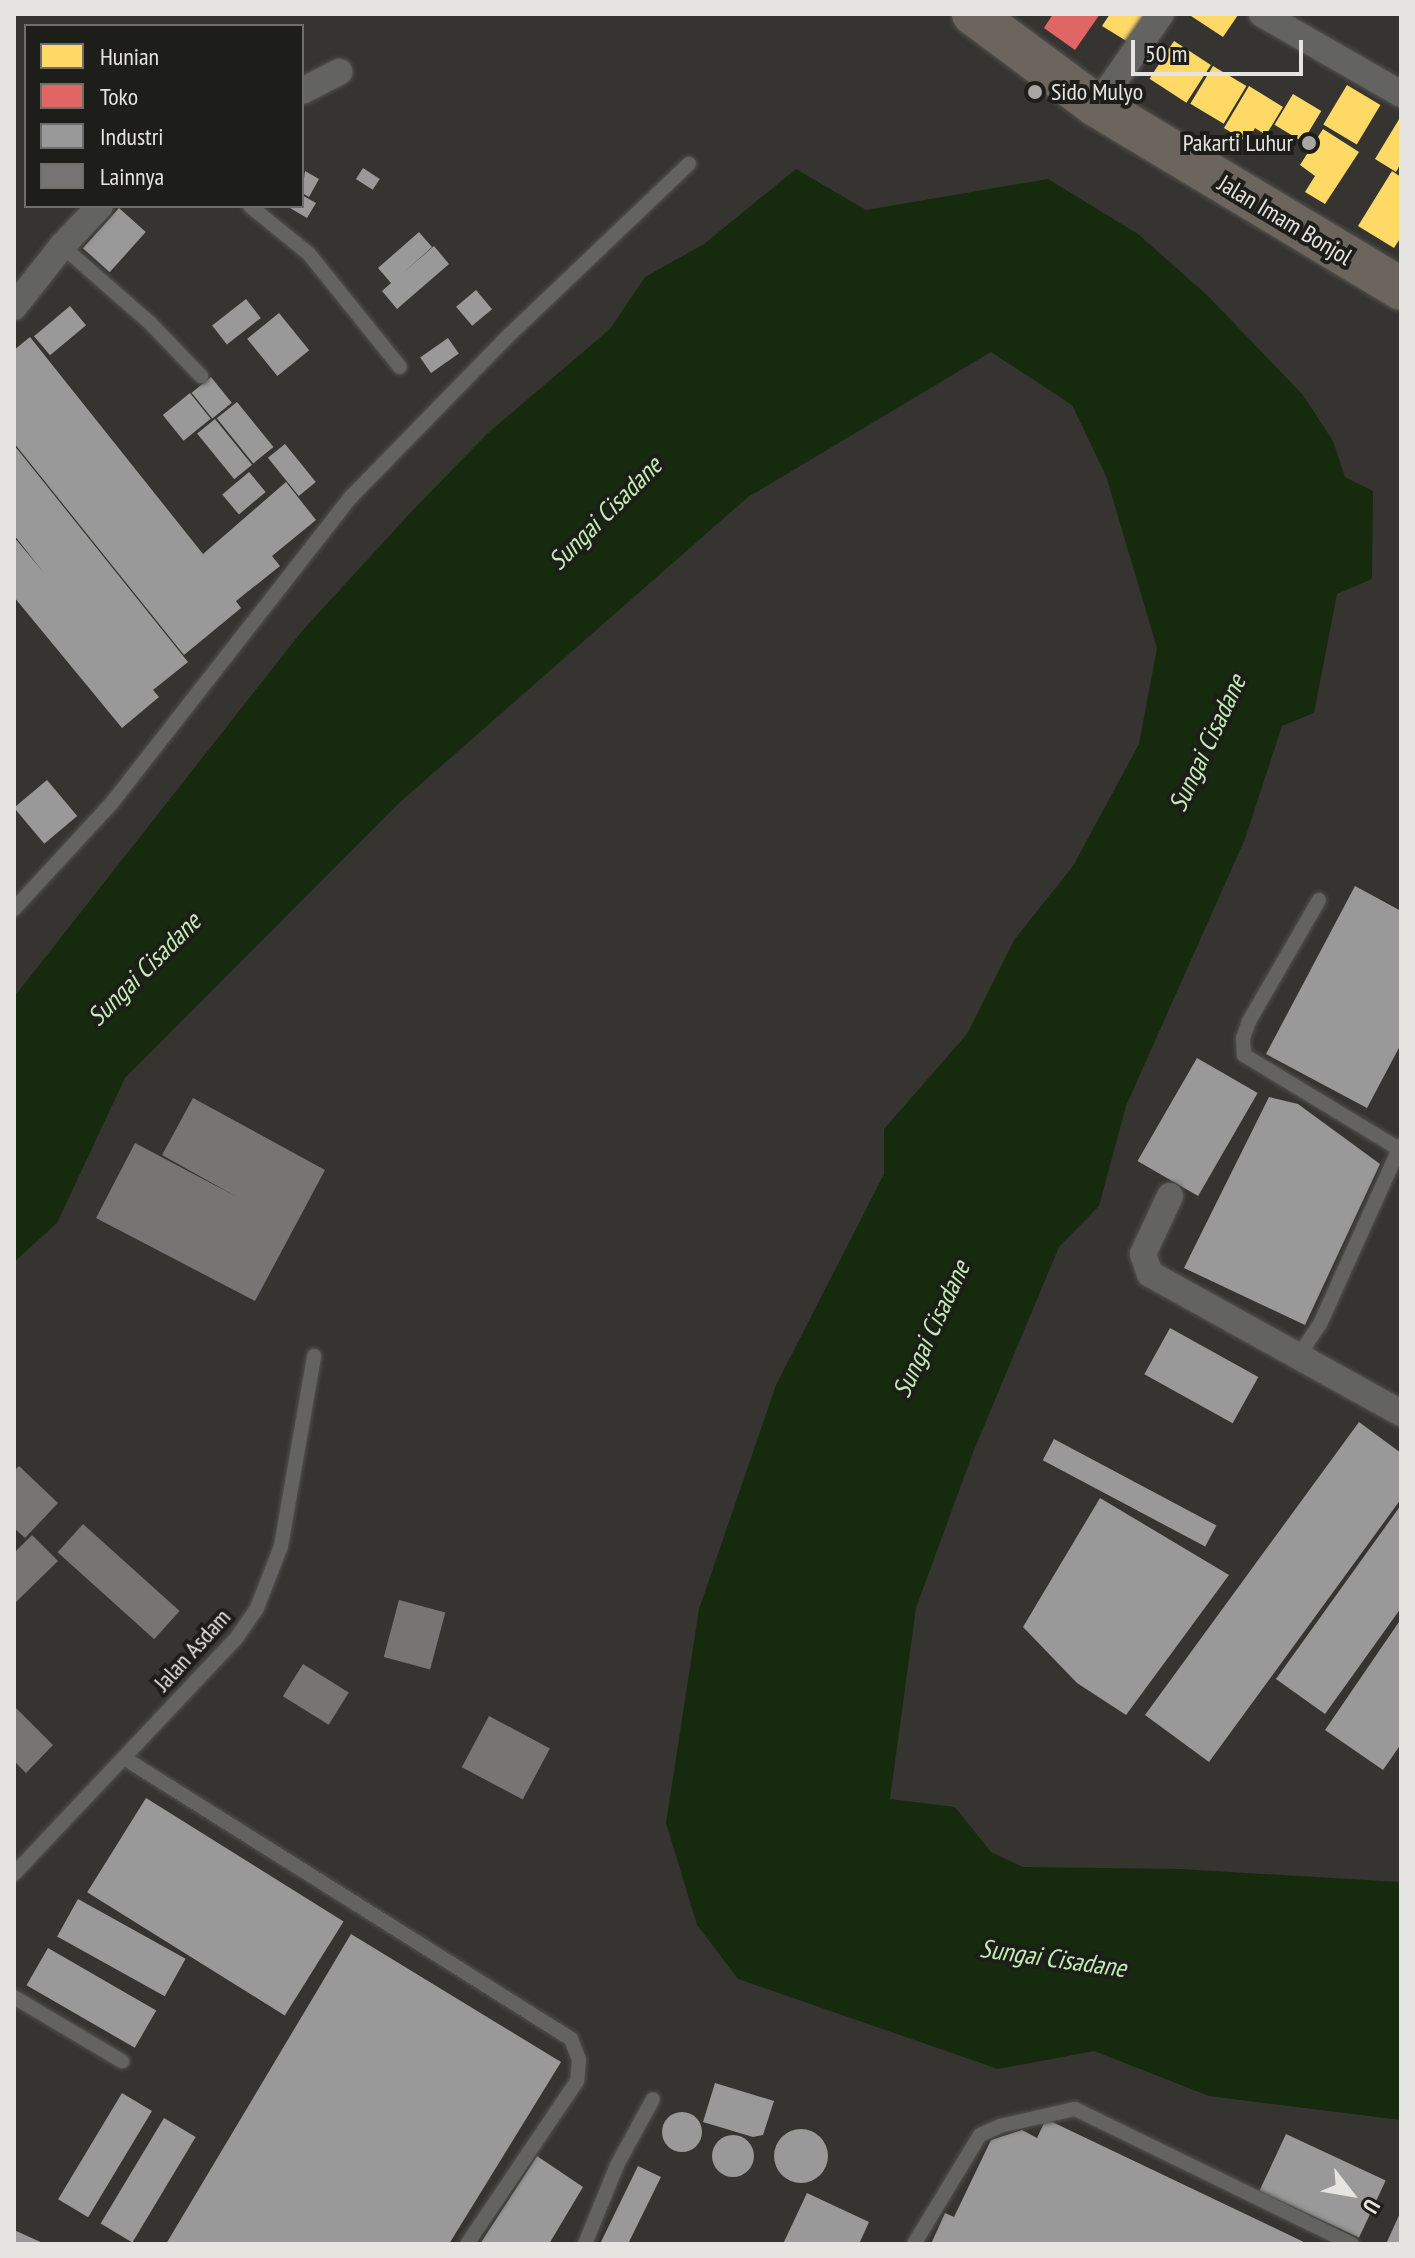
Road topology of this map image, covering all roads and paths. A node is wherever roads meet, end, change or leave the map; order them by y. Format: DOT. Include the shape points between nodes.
graph roads {
  1 [pos="973,14"];
  2 [pos="1161,14"];
  3 [pos="1262,14"];
  4 [pos="339,72"];
  5 [pos="304,90"];
  6 [pos="1401,94"];
  7 [pos="1097,106"];
  8 [pos="689,164"];
  9 [pos="98,208"];
  10 [pos="252,208"];
  11 [pos="62,246"];
  12 [pos="1401,289"];
  13 [pos="14,307"];
  14 [pos="400,367"];
  15 [pos="201,376"];
  16 [pos="1319,900"];
  17 [pos="14,909"];
  18 [pos="1400,1147"];
  19 [pos="1170,1196"];
  20 [pos="1299,1355"];
  21 [pos="314,1356"];
  22 [pos="1401,1413"];
  23 [pos="124,1758"];
  24 [pos="14,1874"];
  25 [pos="14,1997"];
  26 [pos="122,2061"];
  27 [pos="653,2099"];
  28 [pos="467,2244"];
  29 [pos="585,2244"];
  30 [pos="914,2244"];
  31 [pos="1352,2244"];
  1 -- 7 [label="main road, Jalan Imam Bonjol"];
  2 -- 7 [label="street"];
  3 -- 6 [label="street"];
  4 -- 5 [label="street"];
  7 -- 12 [label="main road, Jalan Imam Bonjol"];
  8 -- 17 [label="lane" via="505,339 351,497 111,804"];
  9 -- 11 [label="street"];
  10 -- 14 [label="lane" via="309,254"];
  11 -- 13 [label="street"];
  11 -- 15 [label="lane"];
  16 -- 18 [label="lane" via="1249,1021 1244,1055"];
  18 -- 20 [label="lane" via="1320,1324"];
  19 -- 20 [label="street" via="1143,1254 1150,1274"];
  20 -- 22 [label="street"];
  21 -- 23 [label="lane, Jalan Asdam" via="281,1546 257,1608 237,1637"];
  23 -- 24 [label="lane, Jalan Asdam"];
  23 -- 28 [label="lane" via="571,2039 579,2060 577,2081"];
  25 -- 26 [label="lane"];
  27 -- 29 [label="lane" via="617,2165"];
  30 -- 31 [label="lane" via="980,2135 1075,2109"];
}
